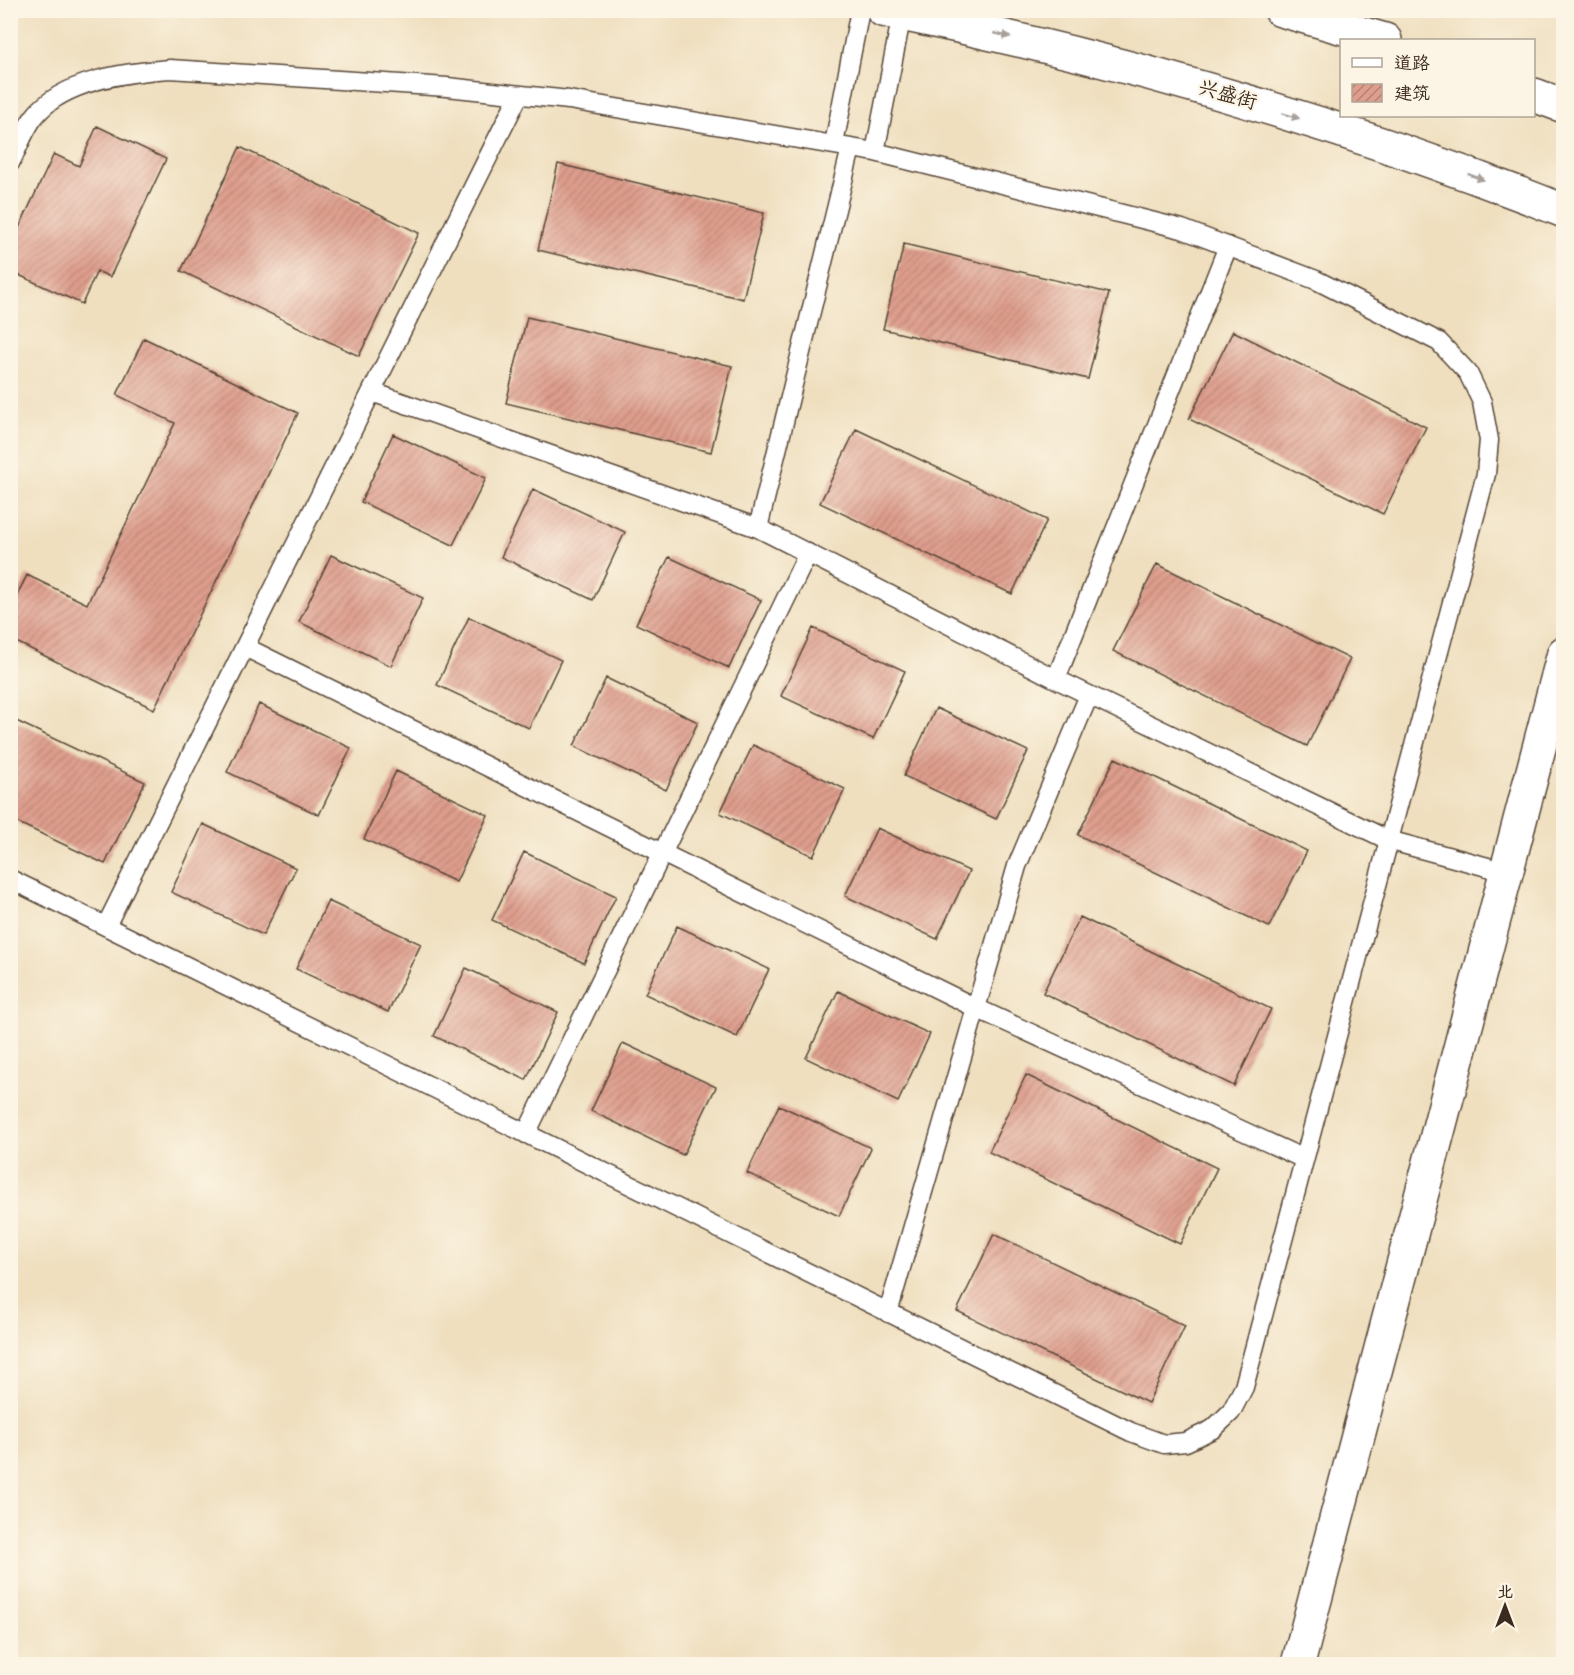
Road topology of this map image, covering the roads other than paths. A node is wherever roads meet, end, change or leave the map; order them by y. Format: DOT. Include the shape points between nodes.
graph roads {
  1 [pos="860,10"];
  2 [pos="1281,10"];
  3 [pos="892,12"];
  4 [pos="1381,39"];
  5 [pos="519,95"];
  6 [pos="1535,96"];
  7 [pos="1563,106"];
  8 [pos="842,146"];
  9 [pos="875,152"];
  10 [pos="10,163"];
  11 [pos="1563,211"];
  12 [pos="1228,246"];
  13 [pos="372,392"];
  14 [pos="758,528"];
  15 [pos="808,553"];
  16 [pos="245,647"];
  17 [pos="1563,653"];
  18 [pos="1056,679"];
  19 [pos="1089,695"];
  20 [pos="1388,840"];
  21 [pos="664,853"];
  22 [pos="1506,872"];
  23 [pos="10,879"];
  24 [pos="106,926"];
  25 [pos="976,1008"];
  26 [pos="526,1134"];
  27 [pos="1304,1159"];
  28 [pos="888,1313"];
  29 [pos="1298,1665"];
  1 -- 8 [label="lane"];
  2 -- 4 [label="main road"];
  3 -- 9 [label="lane"];
  3 -- 11 [label="main road, 兴盛街, one-way" via="1004,35 1229,96 1414,154"];
  5 -- 8 [label="lane"];
  5 -- 10 [label="lane" via="170,69 127,72 91,81 56,99 34,117"];
  5 -- 13 [label="lane"];
  6 -- 7 [label="main road"];
  8 -- 9 [label="lane"];
  8 -- 14 [label="lane"];
  9 -- 12 [label="lane" via="1182,229"];
  12 -- 18 [label="lane"];
  12 -- 20 [label="lane" via="1316,280 1439,342 1468,373 1482,402 1489,440 1486,474"];
  13 -- 14 [label="lane"];
  13 -- 16 [label="lane"];
  14 -- 15 [label="lane"];
  15 -- 18 [label="lane"];
  15 -- 21 [label="lane"];
  16 -- 21 [label="lane"];
  16 -- 24 [label="lane"];
  17 -- 22 [label="main road"];
  18 -- 19 [label="lane"];
  19 -- 20 [label="lane"];
  19 -- 25 [label="lane" via="1017,866"];
  20 -- 22 [label="lane"];
  20 -- 27 [label="lane"];
  21 -- 25 [label="lane"];
  21 -- 26 [label="lane"];
  22 -- 29 [label="main road"];
  23 -- 24 [label="lane"];
  24 -- 26 [label="lane"];
  25 -- 27 [label="lane"];
  25 -- 28 [label="lane"];
  26 -- 28 [label="lane"];
  27 -- 28 [label="lane" via="1244,1387 1231,1412 1213,1429 1186,1442 1164,1444 1131,1432"];
}
